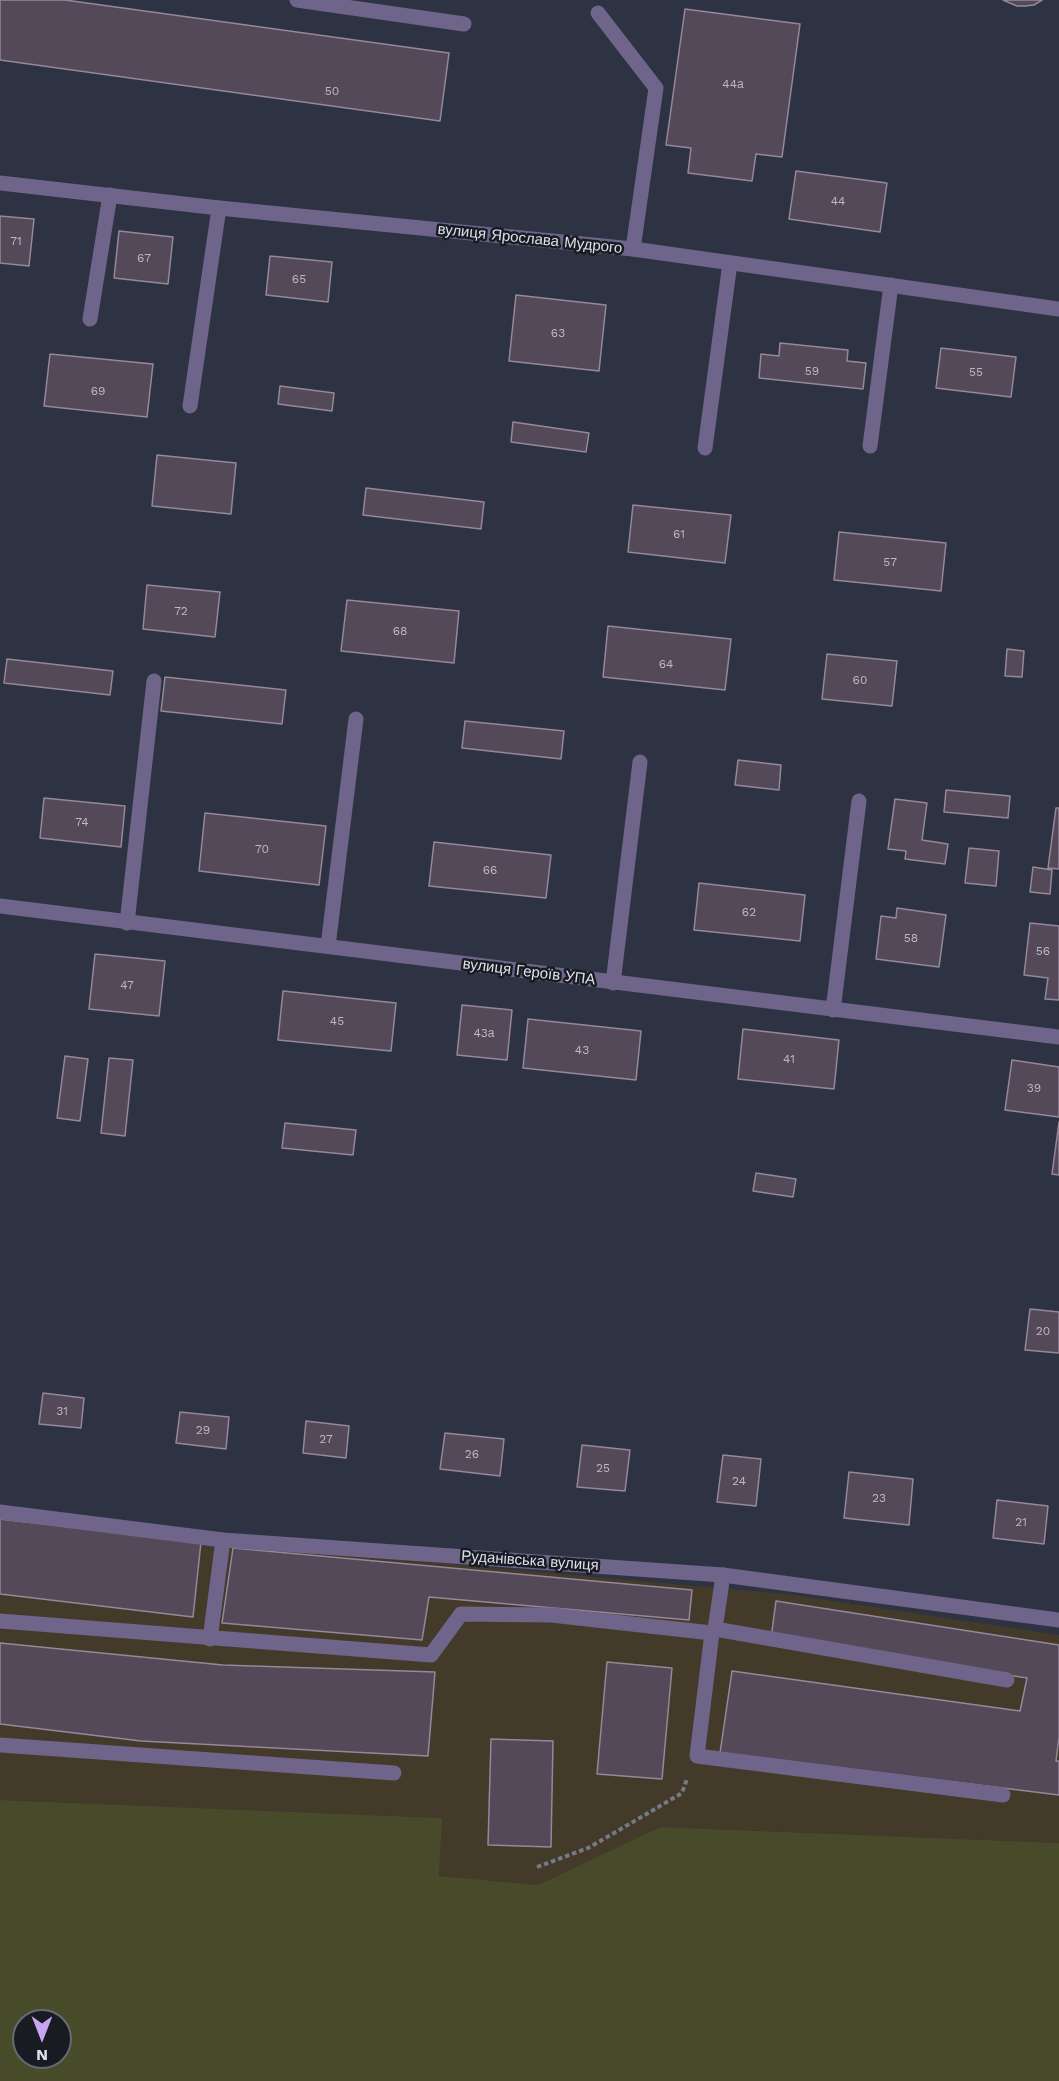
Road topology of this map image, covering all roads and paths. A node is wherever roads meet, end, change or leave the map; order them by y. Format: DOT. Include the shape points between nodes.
graph roads {
  1 [pos="297,0"];
  2 [pos="598,13"];
  3 [pos="464,24"];
  4 [pos="0,183"];
  5 [pos="110,195"];
  6 [pos="219,208"];
  7 [pos="633,249"];
  8 [pos="730,263"];
  9 [pos="891,285"];
  10 [pos="1059,309"];
  11 [pos="90,319"];
  12 [pos="190,406"];
  13 [pos="870,446"];
  14 [pos="705,447"];
  15 [pos="154,681"];
  16 [pos="356,719"];
  17 [pos="640,762"];
  18 [pos="859,801"];
  19 [pos="0,906"];
  20 [pos="128,923"];
  21 [pos="328,946"];
  22 [pos="613,982"];
  23 [pos="833,1010"];
  24 [pos="1059,1037"];
  25 [pos="0,1512"];
  26 [pos="223,1540"];
  27 [pos="723,1575"];
  28 [pos="1059,1620"];
  29 [pos="0,1621"];
  30 [pos="714,1631"];
  31 [pos="210,1639"];
  32 [pos="1006,1680"];
  33 [pos="0,1745"];
  34 [pos="697,1756"];
  35 [pos="394,1773"];
  36 [pos="1003,1796"];
  37 [pos="537,1867"];
  1 -- 3 [label="street"];
  2 -- 7 [label="street" via="656,88"];
  4 -- 5 [label="street, вулиця Ярослава Мудрого"];
  5 -- 6 [label="street, вулиця Ярослава Мудрого"];
  5 -- 11 [label="street"];
  6 -- 7 [label="street, вулиця Ярослава Мудрого"];
  6 -- 12 [label="street"];
  7 -- 8 [label="street, вулиця Ярослава Мудрого"];
  8 -- 9 [label="street, вулиця Ярослава Мудрого"];
  8 -- 14 [label="street"];
  9 -- 10 [label="street, вулиця Ярослава Мудрого"];
  9 -- 13 [label="street"];
  15 -- 20 [label="street"];
  16 -- 21 [label="street"];
  17 -- 22 [label="street"];
  18 -- 23 [label="street"];
  19 -- 20 [label="street, вулиця Героїв УПА"];
  20 -- 21 [label="street, вулиця Героїв УПА"];
  21 -- 22 [label="street, вулиця Героїв УПА"];
  22 -- 23 [label="street, вулиця Героїв УПА"];
  23 -- 24 [label="street, вулиця Героїв УПА"];
  25 -- 26 [label="street, Руданівська вулиця"];
  26 -- 27 [label="street, Руданівська вулиця"];
  26 -- 31 [label="street"];
  27 -- 28 [label="street, Руданівська вулиця"];
  27 -- 30 [label="street"];
  29 -- 31 [label="street"];
  30 -- 31 [label="street" via="551,1615 461,1614 431,1655"];
  30 -- 32 [label="street"];
  30 -- 34 [label="street"];
  33 -- 35 [label="street"];
  34 -- 36 [label="street"];
  34 -- 37 [label="path" via="682,1793 588,1848"];
}
